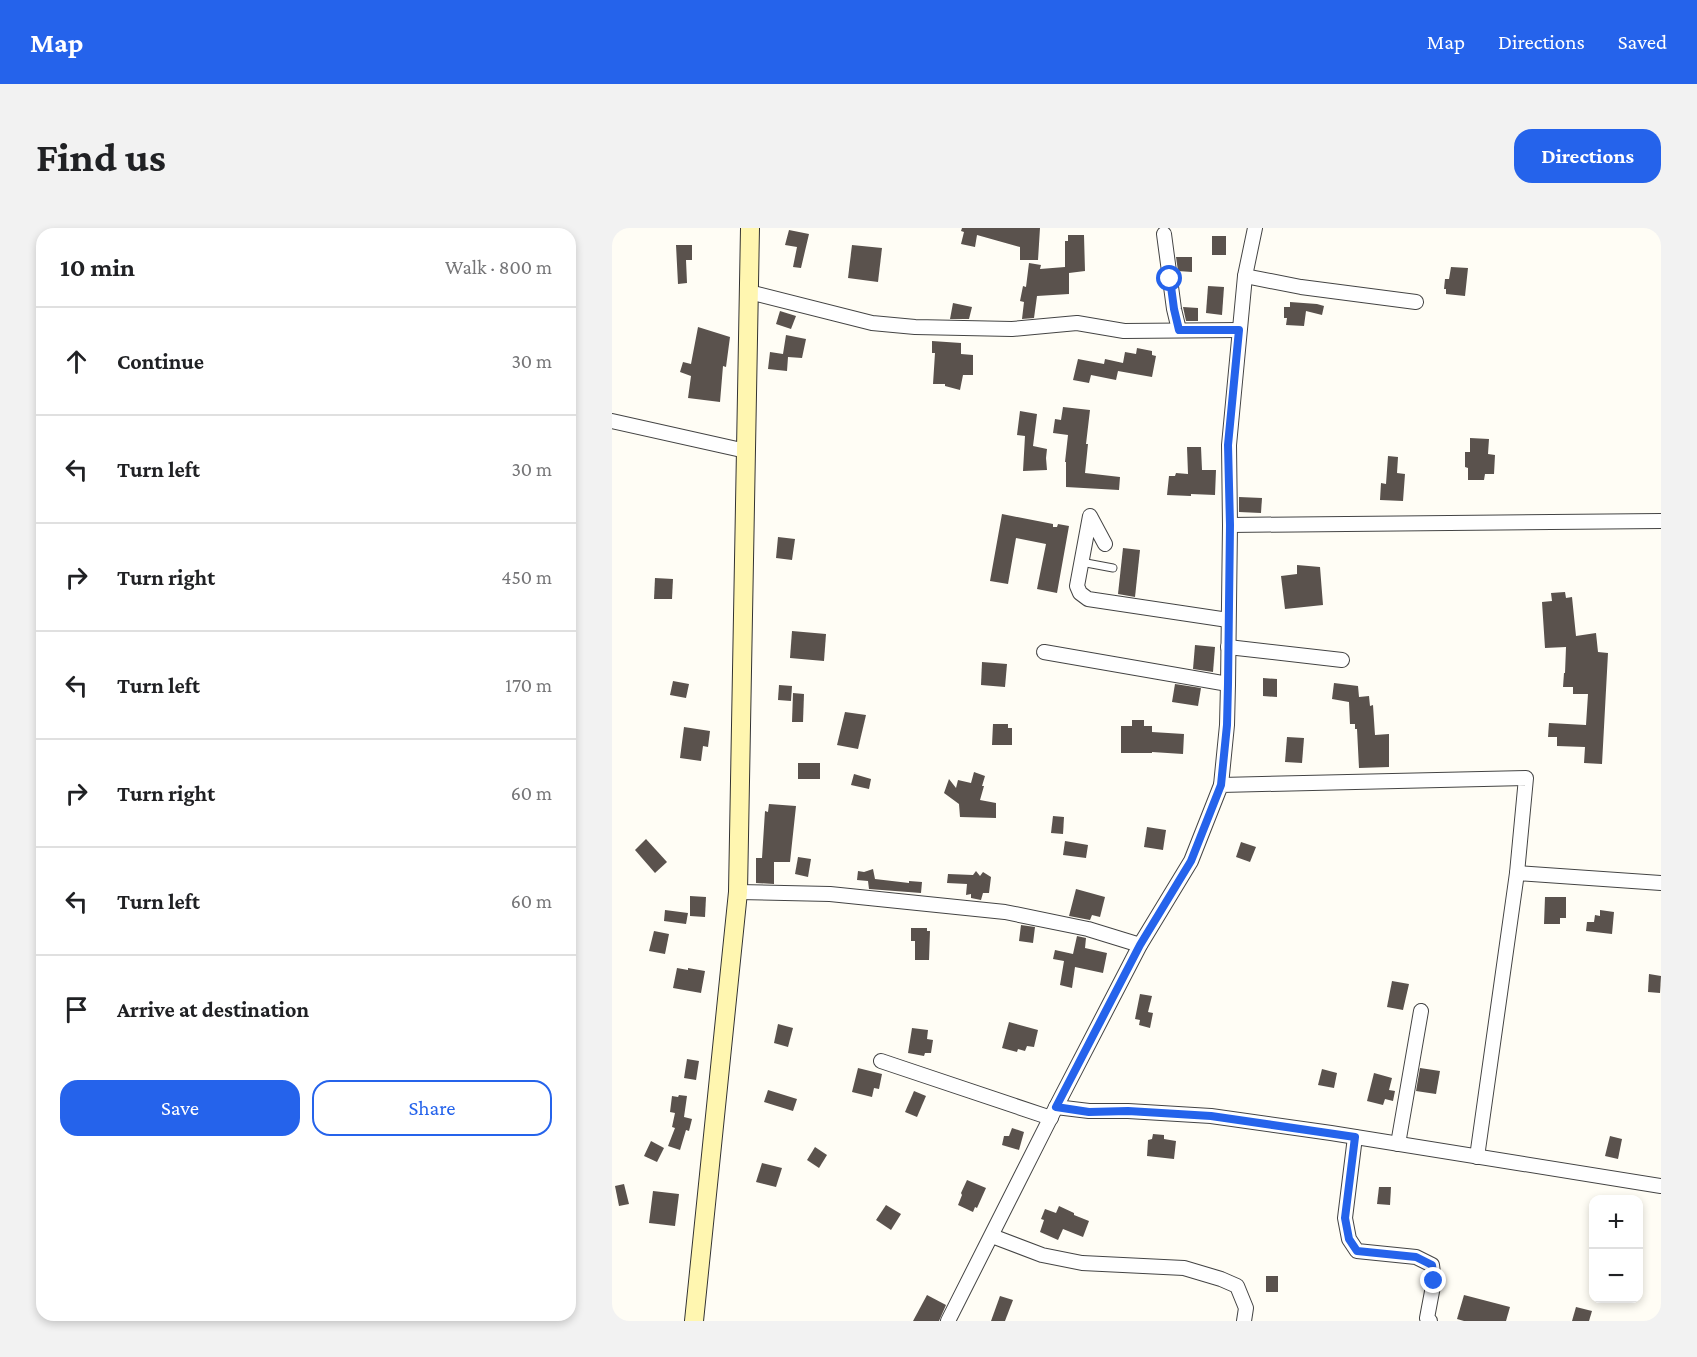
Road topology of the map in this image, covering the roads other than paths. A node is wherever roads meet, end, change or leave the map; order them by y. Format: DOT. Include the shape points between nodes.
graph roads {
  1 [pos="750,228"];
  2 [pos="1255,228"];
  3 [pos="1164,234"];
  4 [pos="1245,276"];
  5 [pos="749,292"];
  6 [pos="1416,302"];
  7 [pos="1179,330"];
  8 [pos="1239,330"];
  9 [pos="612,421"];
  10 [pos="746,451"];
  11 [pos="1661,521"];
  12 [pos="1230,525"];
  13 [pos="1105,544"];
  14 [pos="1081,562"];
  15 [pos="1113,568"];
  16 [pos="1228,620"];
  17 [pos="1228,647"];
  18 [pos="1044,652"];
  19 [pos="1342,660"];
  20 [pos="1228,684"];
  21 [pos="1221,785"];
  22 [pos="1517,873"];
  23 [pos="1661,883"];
  24 [pos="738,892"];
  25 [pos="1140,945"];
  26 [pos="1421,1011"];
  27 [pos="880,1061"];
  28 [pos="1053,1113"];
  29 [pos="1355,1137"];
  30 [pos="1398,1144"];
  31 [pos="1477,1157"];
  32 [pos="1661,1186"];
  33 [pos="992,1236"];
  34 [pos="694,1321"];
  35 [pos="948,1321"];
  36 [pos="1244,1321"];
  37 [pos="1430,1321"];
  1 -- 5 [label="street"];
  2 -- 4 [label="street"];
  3 -- 7 [label="street"];
  4 -- 6 [label="street"];
  4 -- 8 [label="street"];
  5 -- 7 [label="street" via="894,325 1012,329 1077,323 1124,331"];
  5 -- 10 [label="street"];
  7 -- 8 [label="street"];
  8 -- 12 [label="street" via="1228,445"];
  9 -- 10 [label="street"];
  10 -- 24 [label="street"];
  11 -- 12 [label="street"];
  12 -- 16 [label="street"];
  13 -- 14 [label="street" via="1090,516"];
  14 -- 15 [label="lane"];
  14 -- 16 [label="street" via="1077,586 1088,599"];
  16 -- 17 [label="street"];
  17 -- 19 [label="street"];
  17 -- 20 [label="street"];
  18 -- 20 [label="street"];
  20 -- 21 [label="street"];
  21 -- 22 [label="street" via="1526,778"];
  21 -- 25 [label="street" via="1191,861"];
  22 -- 23 [label="street"];
  22 -- 31 [label="street"];
  24 -- 25 [label="street" via="830,894 1005,912 1088,929"];
  24 -- 34 [label="street"];
  25 -- 28 [label="street"];
  26 -- 30 [label="street"];
  27 -- 28 [label="street"];
  28 -- 29 [label="street" via="1128,1111 1211,1116"];
  28 -- 33 [label="street"];
  29 -- 30 [label="street"];
  29 -- 37 [label="street" via="1345,1218 1349,1239 1357,1251 1416,1257 1432,1265 1434,1281 1427,1318"];
  30 -- 31 [label="street"];
  31 -- 32 [label="street"];
  33 -- 35 [label="street"];
  33 -- 36 [label="street" via="1042,1255 1082,1263 1184,1268 1221,1279 1237,1286 1246,1308"];
}
